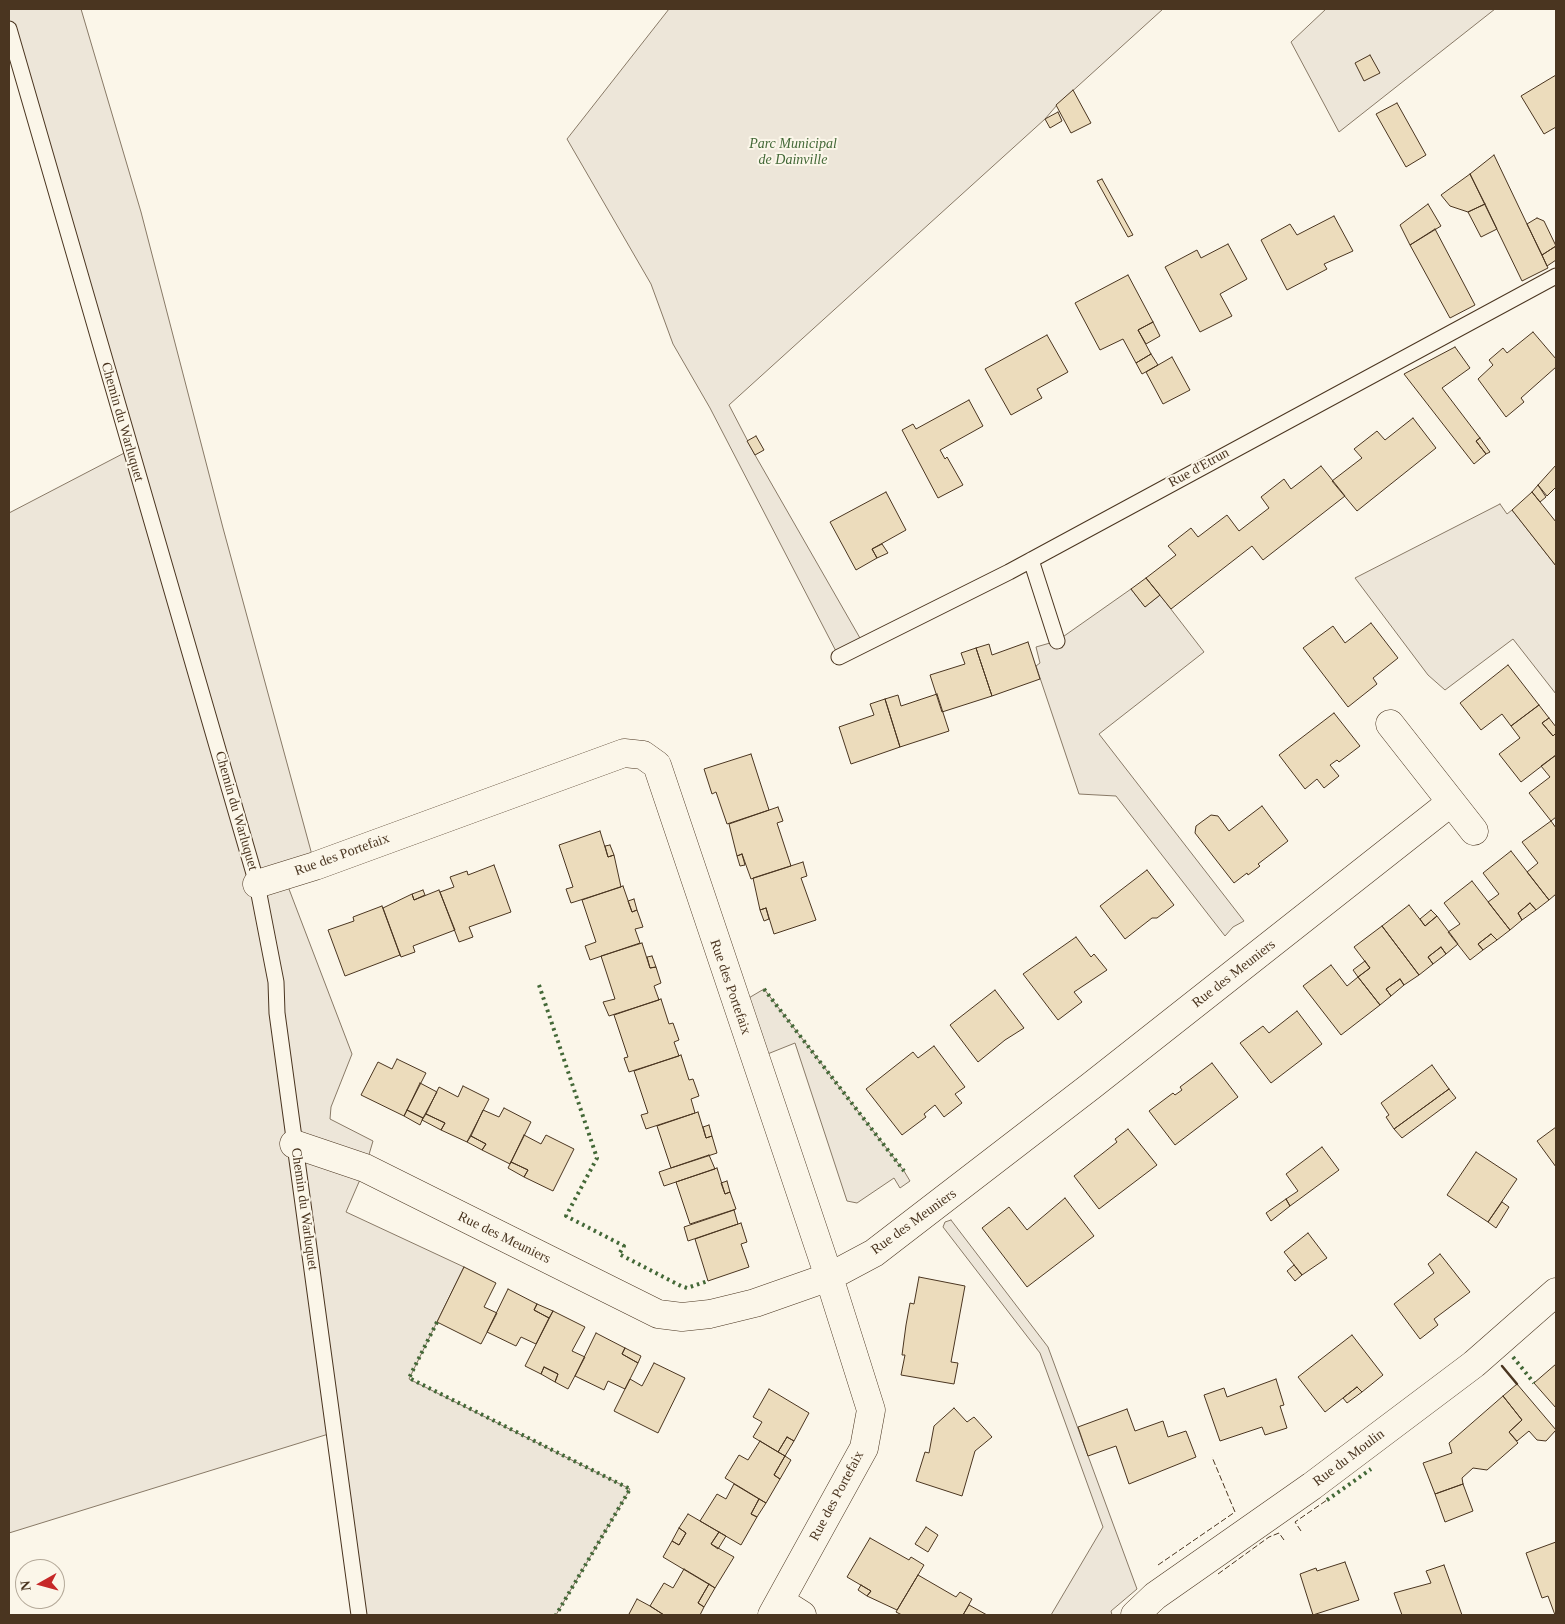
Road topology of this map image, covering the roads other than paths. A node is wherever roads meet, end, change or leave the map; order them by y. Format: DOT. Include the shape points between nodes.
graph roads {
  1 [pos="9,29"];
  2 [pos="1556,276"];
  3 [pos="1031,560"];
  4 [pos="1057,640"];
  5 [pos="839,657"];
  6 [pos="1390,724"];
  7 [pos="1450,803"];
  8 [pos="1474,831"];
  9 [pos="257,884"];
  10 [pos="294,1144"];
  11 [pos="829,1277"];
  12 [pos="1556,1292"];
  13 [pos="785,1611"];
  14 [pos="359,1615"];
  15 [pos="1136,1615"];
  1 -- 9 [label="lane, Chemin du Warluquet"];
  2 -- 3 [label="lane, Rue d'Etrun"];
  3 -- 4 [label="lane"];
  3 -- 5 [label="lane, Rue d'Etrun"];
  6 -- 7 [label="street"];
  7 -- 8 [label="street"];
  7 -- 11 [label="street, Rue des Meuniers" via="931,1211 874,1253"];
  9 -- 10 [label="lane, Chemin du Warluquet" via="276,982 276,1012"];
  9 -- 11 [label="street, Rue des Portefaix" via="315,866 624,753 643,755 656,765"];
  10 -- 11 [label="street, Rue des Meuniers" via="364,1168 658,1314 682,1318 710,1314 755,1303"];
  10 -- 14 [label="lane, Chemin du Warluquet"];
  11 -- 13 [label="street, Rue des Portefaix" via="871,1410 864,1448"];
  12 -- 15 [label="street, Rue du Moulin" via="1474,1364 1312,1486 1161,1591"];
}
